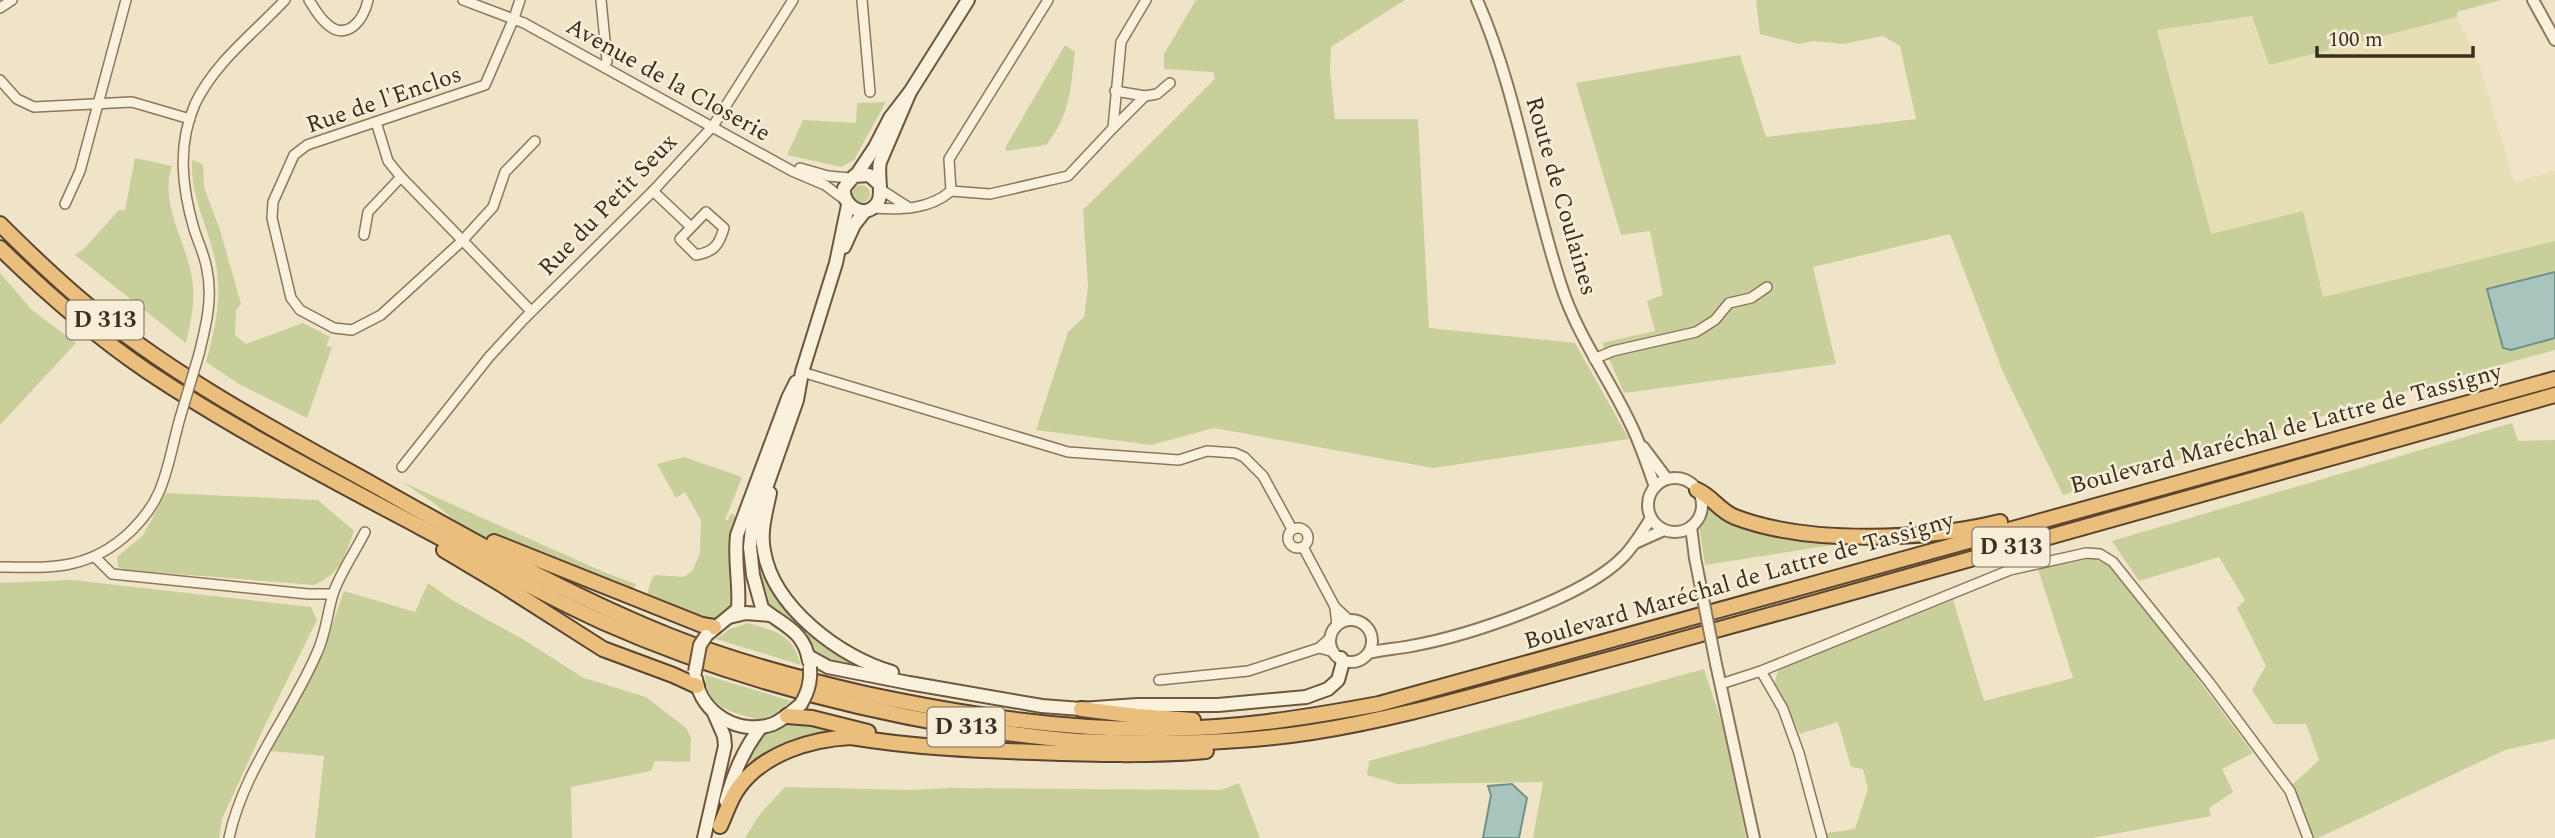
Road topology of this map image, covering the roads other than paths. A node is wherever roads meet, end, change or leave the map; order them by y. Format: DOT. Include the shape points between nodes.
graph roads {
  1 [pos="12,0"];
  2 [pos="127,0"];
  3 [pos="285,0"];
  4 [pos="309,0"];
  5 [pos="368,0"];
  6 [pos="463,0"];
  7 [pos="520,0"];
  8 [pos="601,0"];
  9 [pos="793,0"];
  10 [pos="862,0"];
  11 [pos="968,0"];
  12 [pos="1048,0"];
  13 [pos="1146,0"];
  14 [pos="1477,0"];
  15 [pos="2533,0"];
  16 [pos="0,8"];
  17 [pos="514,18"];
  18 [pos="2555,40"];
  19 [pos="604,67"];
  20 [pos="0,80"];
  21 [pos="1170,83"];
  22 [pos="1115,91"];
  23 [pos="870,92"];
  24 [pos="910,92"];
  25 [pos="1145,96"];
  26 [pos="98,106"];
  27 [pos="190,119"];
  28 [pos="376,122"];
  29 [pos="713,126"];
  30 [pos="1113,128"];
  31 [pos="535,141"];
  32 [pos="778,163"];
  33 [pos="854,176"];
  34 [pos="401,177"];
  35 [pos="879,186"];
  36 [pos="653,191"];
  37 [pos="951,191"];
  38 [pos="847,203"];
  39 [pos="65,204"];
  40 [pos="908,207"];
  41 [pos="869,209"];
  42 [pos="0,224"];
  43 [pos="691,227"];
  44 [pos="364,235"];
  45 [pos="462,241"];
  46 [pos="0,247"];
  47 [pos="836,262"];
  48 [pos="1767,287"];
  49 [pos="531,311"];
  50 [pos="1594,359"];
  51 [pos="802,372"];
  52 [pos="2555,379"];
  53 [pos="2555,395"];
  54 [pos="785,435"];
  55 [pos="1635,436"];
  56 [pos="402,467"];
  57 [pos="1667,479"];
  58 [pos="1654,487"];
  59 [pos="1697,490"];
  60 [pos="2149,491"];
  61 [pos="1651,518"];
  62 [pos="409,521"];
  63 [pos="446,525"];
  64 [pos="1691,527"];
  65 [pos="1292,529"];
  66 [pos="1664,530"];
  67 [pos="365,532"];
  68 [pos="1678,532"];
  69 [pos="1635,543"];
  70 [pos="1303,547"];
  71 [pos="95,557"];
  72 [pos="1695,558"];
  73 [pos="0,567"];
  74 [pos="333,594"];
  75 [pos="1335,607"];
  76 [pos="771,615"];
  77 [pos="729,618"];
  78 [pos="1349,620"];
  79 [pos="1337,626"];
  80 [pos="710,631"];
  81 [pos="1372,636"];
  82 [pos="1331,637"];
  83 [pos="1320,648"];
  84 [pos="1387,648"];
  85 [pos="1368,653"];
  86 [pos="1337,655"];
  87 [pos="809,662"];
  88 [pos="1761,671"];
  89 [pos="696,679"];
  90 [pos="1159,680"];
  91 [pos="909,683"];
  92 [pos="1721,684"];
  93 [pos="1082,709"];
  94 [pos="714,713"];
  95 [pos="788,716"];
  96 [pos="1257,723"];
  97 [pos="761,727"];
  98 [pos="1258,739"];
  99 [pos="929,747"];
  100 [pos="719,832"];
  101 [pos="229,838"];
  102 [pos="704,838"];
  103 [pos="1754,838"];
  104 [pos="1822,838"];
  105 [pos="2308,838"];
  1 -- 16 [label="street"];
  2 -- 26 [label="street"];
  3 -- 27 [label="street" via="212,76"];
  4 -- 5 [label="street" via="327,25 346,30 360,22"];
  6 -- 17 [label="street, Avenue de la Closerie"];
  7 -- 17 [label="street, Rue de l'Enclos"];
  8 -- 19 [label="street"];
  9 -- 29 [label="street, Rue du Petit Seux"];
  10 -- 23 [label="street"];
  11 -- 24 [label="main road"];
  12 -- 37 [label="street" via="949,159"];
  13 -- 22 [label="street" via="1121,42"];
  14 -- 50 [label="street, Route de Coulaines" via="1509,89 1561,287"];
  15 -- 18 [label="street"];
  17 -- 19 [label="street, Avenue de la Closerie"];
  17 -- 28 [label="street, Rue de l'Enclos" via="485,85"];
  19 -- 29 [label="street, Avenue de la Closerie"];
  20 -- 26 [label="street" via="17,99 34,107"];
  21 -- 25 [label="street" via="1157,94"];
  22 -- 25 [label="street"];
  22 -- 30 [label="street"];
  24 -- 33 [label="main road"];
  24 -- 35 [label="main road" via="883,152 877,173"];
  25 -- 30 [label="street"];
  26 -- 27 [label="street" via="132,102"];
  26 -- 39 [label="street"];
  27 -- 71 [label="street, bridge" via="182,172 207,270 209,306 199,354 166,472 153,502 115,546"];
  28 -- 34 [label="street" via="388,161"];
  28 -- 45 [label="street, Rue de l'Enclos" via="307,145 294,155 273,202 272,218 291,298 300,310 334,328 352,330 381,315"];
  29 -- 32 [label="street, Avenue de la Closerie"];
  29 -- 36 [label="street, Rue du Petit Seux"];
  30 -- 37 [label="street" via="1068,176 990,194"];
  31 -- 45 [label="street, Rue de l'Enclos" via="505,172 493,207"];
  32 -- 33 [label="street, Avenue de la Closerie" via="828,176"];
  32 -- 38 [label="street, Avenue de la Closerie" via="825,185"];
  33 -- 35 [label="main road" via="869,175"];
  33 -- 38 [label="main road" via="844,188"];
  34 -- 44 [label="street" via="368,212"];
  34 -- 45 [label="street"];
  35 -- 40 [label="street"];
  35 -- 41 [label="main road" via="879,200"];
  36 -- 43 [label="street"];
  36 -- 49 [label="street, Rue du Petit Seux"];
  37 -- 40 [label="street" via="940,201"];
  38 -- 41 [label="main road" via="859,211"];
  38 -- 47 [label="main road"];
  40 -- 41 [label="street"];
  41 -- 47 [label="main road" via="854,225"];
  42 -- 63 [label="highway, D 313" via="68,289 154,356 272,429"];
  43 -- 43 [label="street" via="680,239 696,255 710,253 720,243 724,228 706,212"];
  45 -- 49 [label="street"];
  46 -- 62 [label="highway, D 313" via="33,281 145,369"];
  47 -- 51 [label="main road"];
  48 -- 50 [label="street" via="1751,298 1729,303 1715,320 1696,332"];
  49 -- 56 [label="street, Rue du Petit Seux"];
  50 -- 55 [label="street, Route de Coulaines"];
  51 -- 54 [label="main road"];
  51 -- 65 [label="street" via="1068,452 1180,460 1207,452 1235,453 1263,476"];
  51 -- 77 [label="main road" via="741,520 735,552 738,609"];
  52 -- 60 [label="highway, Boulevard Maréchal de Lattre de Tassigny / D 313"];
  53 -- 98 [label="highway, Boulevard Maréchal de Lattre de Tassigny / D 313" via="1466,698 1314,732"];
  54 -- 76 [label="main road" via="757,509 750,547 758,597"];
  54 -- 91 [label="main road" via="763,531 771,576 795,610 832,642"];
  55 -- 57 [label="street, Route de Coulaines"];
  55 -- 58 [label="street, Route de Coulaines"];
  57 -- 58 [label="street"];
  57 -- 59 [label="street" via="1682,479"];
  58 -- 61 [label="street, Route de Coulaines" via="1648,504"];
  59 -- 60 [label="highway" via="1710,496 1723,512 1763,525 1901,537 1982,526"];
  59 -- 64 [label="street" via="1702,510"];
  60 -- 96 [label="highway, Boulevard Maréchal de Lattre de Tassigny / D 313" via="1379,704"];
  61 -- 66 [label="street"];
  61 -- 69 [label="street"];
  62 -- 89 [label="highway" via="414,533 603,649"];
  62 -- 98 [label="highway, D 313" via="546,594 670,651 832,701 913,719 1073,740 1192,743"];
  63 -- 80 [label="highway" via="459,524"];
  63 -- 96 [label="highway, D 313" via="548,581 672,637 834,687 916,705 1072,727 1154,729"];
  64 -- 68 [label="street"];
  64 -- 72 [label="street"];
  65 -- 70 [label="street" via="1288,542"];
  65 -- 70 [label="street" via="1307,532"];
  66 -- 68 [label="street"];
  66 -- 69 [label="street"];
  67 -- 74 [label="street"];
  68 -- 72 [label="street"];
  69 -- 84 [label="street" via="1609,569 1568,593 1486,625 1412,646"];
  70 -- 75 [label="street"];
  71 -- 73 [label="street" via="67,565"];
  71 -- 74 [label="street" via="112,574"];
  72 -- 92 [label="street, bridge"];
  74 -- 101 [label="street" via="317,655 260,757"];
  75 -- 78 [label="street"];
  75 -- 79 [label="street"];
  76 -- 77 [label="main road" via="746,613"];
  76 -- 87 [label="main road" via="799,635"];
  77 -- 80 [label="main road"];
  78 -- 79 [label="street"];
  78 -- 81 [label="street" via="1365,625"];
  79 -- 82 [label="street"];
  80 -- 89 [label="main road, bridge" via="700,645"];
  81 -- 84 [label="street"];
  81 -- 85 [label="street"];
  82 -- 83 [label="street"];
  82 -- 86 [label="street"];
  83 -- 86 [label="street"];
  83 -- 90 [label="street" via="1248,671"];
  84 -- 85 [label="street"];
  85 -- 86 [label="street" via="1357,660"];
  86 -- 93 [label="main road" via="1343,662 1338,680 1328,690 1306,697"];
  87 -- 91 [label="main road"];
  87 -- 95 [label="main road, bridge" via="809,687"];
  88 -- 92 [label="street"];
  88 -- 104 [label="street" via="1783,709"];
  88 -- 105 [label="street" via="2010,570 2100,554 2113,562 2282,780"];
  89 -- 94 [label="main road"];
  91 -- 93 [label="main road"];
  92 -- 103 [label="street"];
  93 -- 96 [label="highway"];
  94 -- 97 [label="main road" via="740,726"];
  94 -- 102 [label="main road" via="725,746"];
  95 -- 97 [label="main road"];
  95 -- 99 [label="highway"];
  97 -- 100 [label="main road" via="733,774"];
  98 -- 99 [label="highway" via="1249,748 1124,755"];
  99 -- 100 [label="highway" via="851,737 783,753 766,760 737,788"];
}
